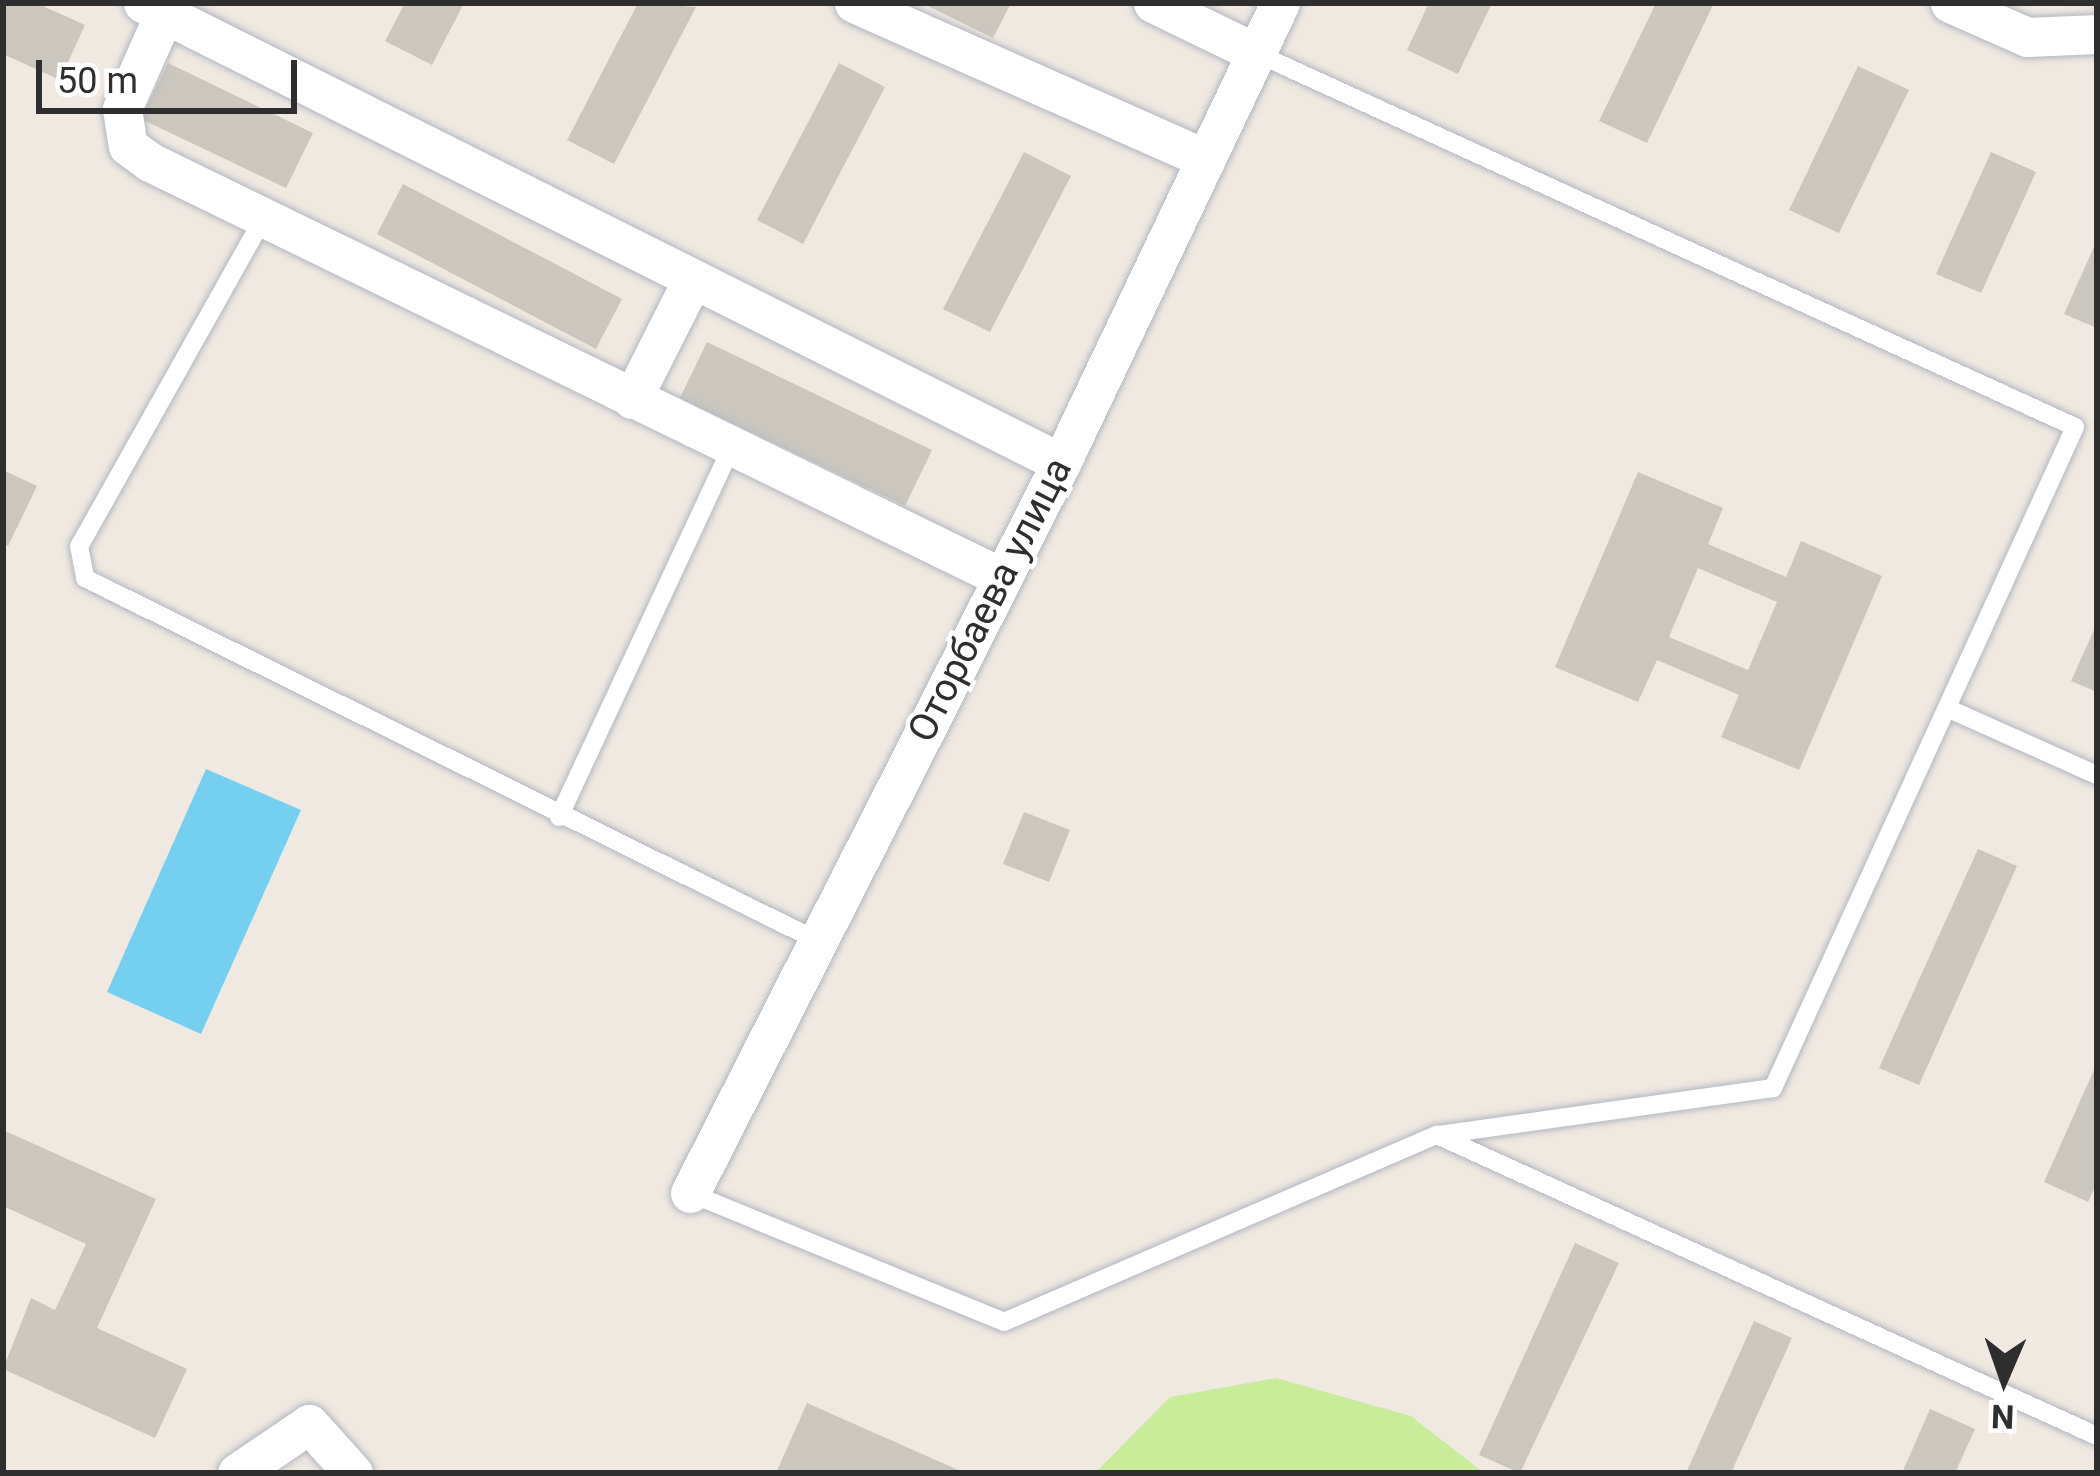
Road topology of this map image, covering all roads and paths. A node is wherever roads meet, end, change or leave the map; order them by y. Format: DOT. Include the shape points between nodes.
graph roads {
  1 [pos="854,3"];
  2 [pos="1153,3"];
  3 [pos="1280,3"];
  4 [pos="1950,3"];
  5 [pos="153,8"];
  6 [pos="2097,34"];
  7 [pos="1256,53"];
  8 [pos="1206,159"];
  9 [pos="264,217"];
  10 [pos="690,284"];
  11 [pos="632,399"];
  12 [pos="730,451"];
  13 [pos="1061,463"];
  14 [pos="998,576"];
  15 [pos="1947,708"];
  16 [pos="2097,775"];
  17 [pos="559,817"];
  18 [pos="818,941"];
  19 [pos="1437,1135"];
  20 [pos="690,1193"];
  21 [pos="2097,1436"];
  22 [pos="237,1473"];
  23 [pos="353,1473"];
  1 -- 8 [label="street"];
  2 -- 7 [label="street"];
  3 -- 7 [label="street, Оторбаева улица"];
  4 -- 6 [label="street" via="2027,37"];
  5 -- 9 [label="street" via="122,110 128,146"];
  5 -- 10 [label="street"];
  7 -- 8 [label="street, Оторбаева улица"];
  7 -- 15 [label="lane" via="2075,428"];
  8 -- 13 [label="street, Оторбаева улица"];
  9 -- 11 [label="street"];
  9 -- 17 [label="lane" via="79,546 85,578"];
  10 -- 11 [label="street"];
  10 -- 13 [label="street"];
  11 -- 12 [label="street"];
  12 -- 14 [label="street"];
  12 -- 17 [label="lane"];
  13 -- 14 [label="street, Оторбаева улица"];
  14 -- 18 [label="street, Оторбаева улица"];
  15 -- 16 [label="lane"];
  15 -- 19 [label="lane" via="1773,1088"];
  17 -- 18 [label="lane"];
  18 -- 20 [label="street, Оторбаева улица"];
  19 -- 20 [label="lane" via="1004,1322"];
  19 -- 21 [label="lane"];
  22 -- 23 [label="street" via="309,1424"];
}
